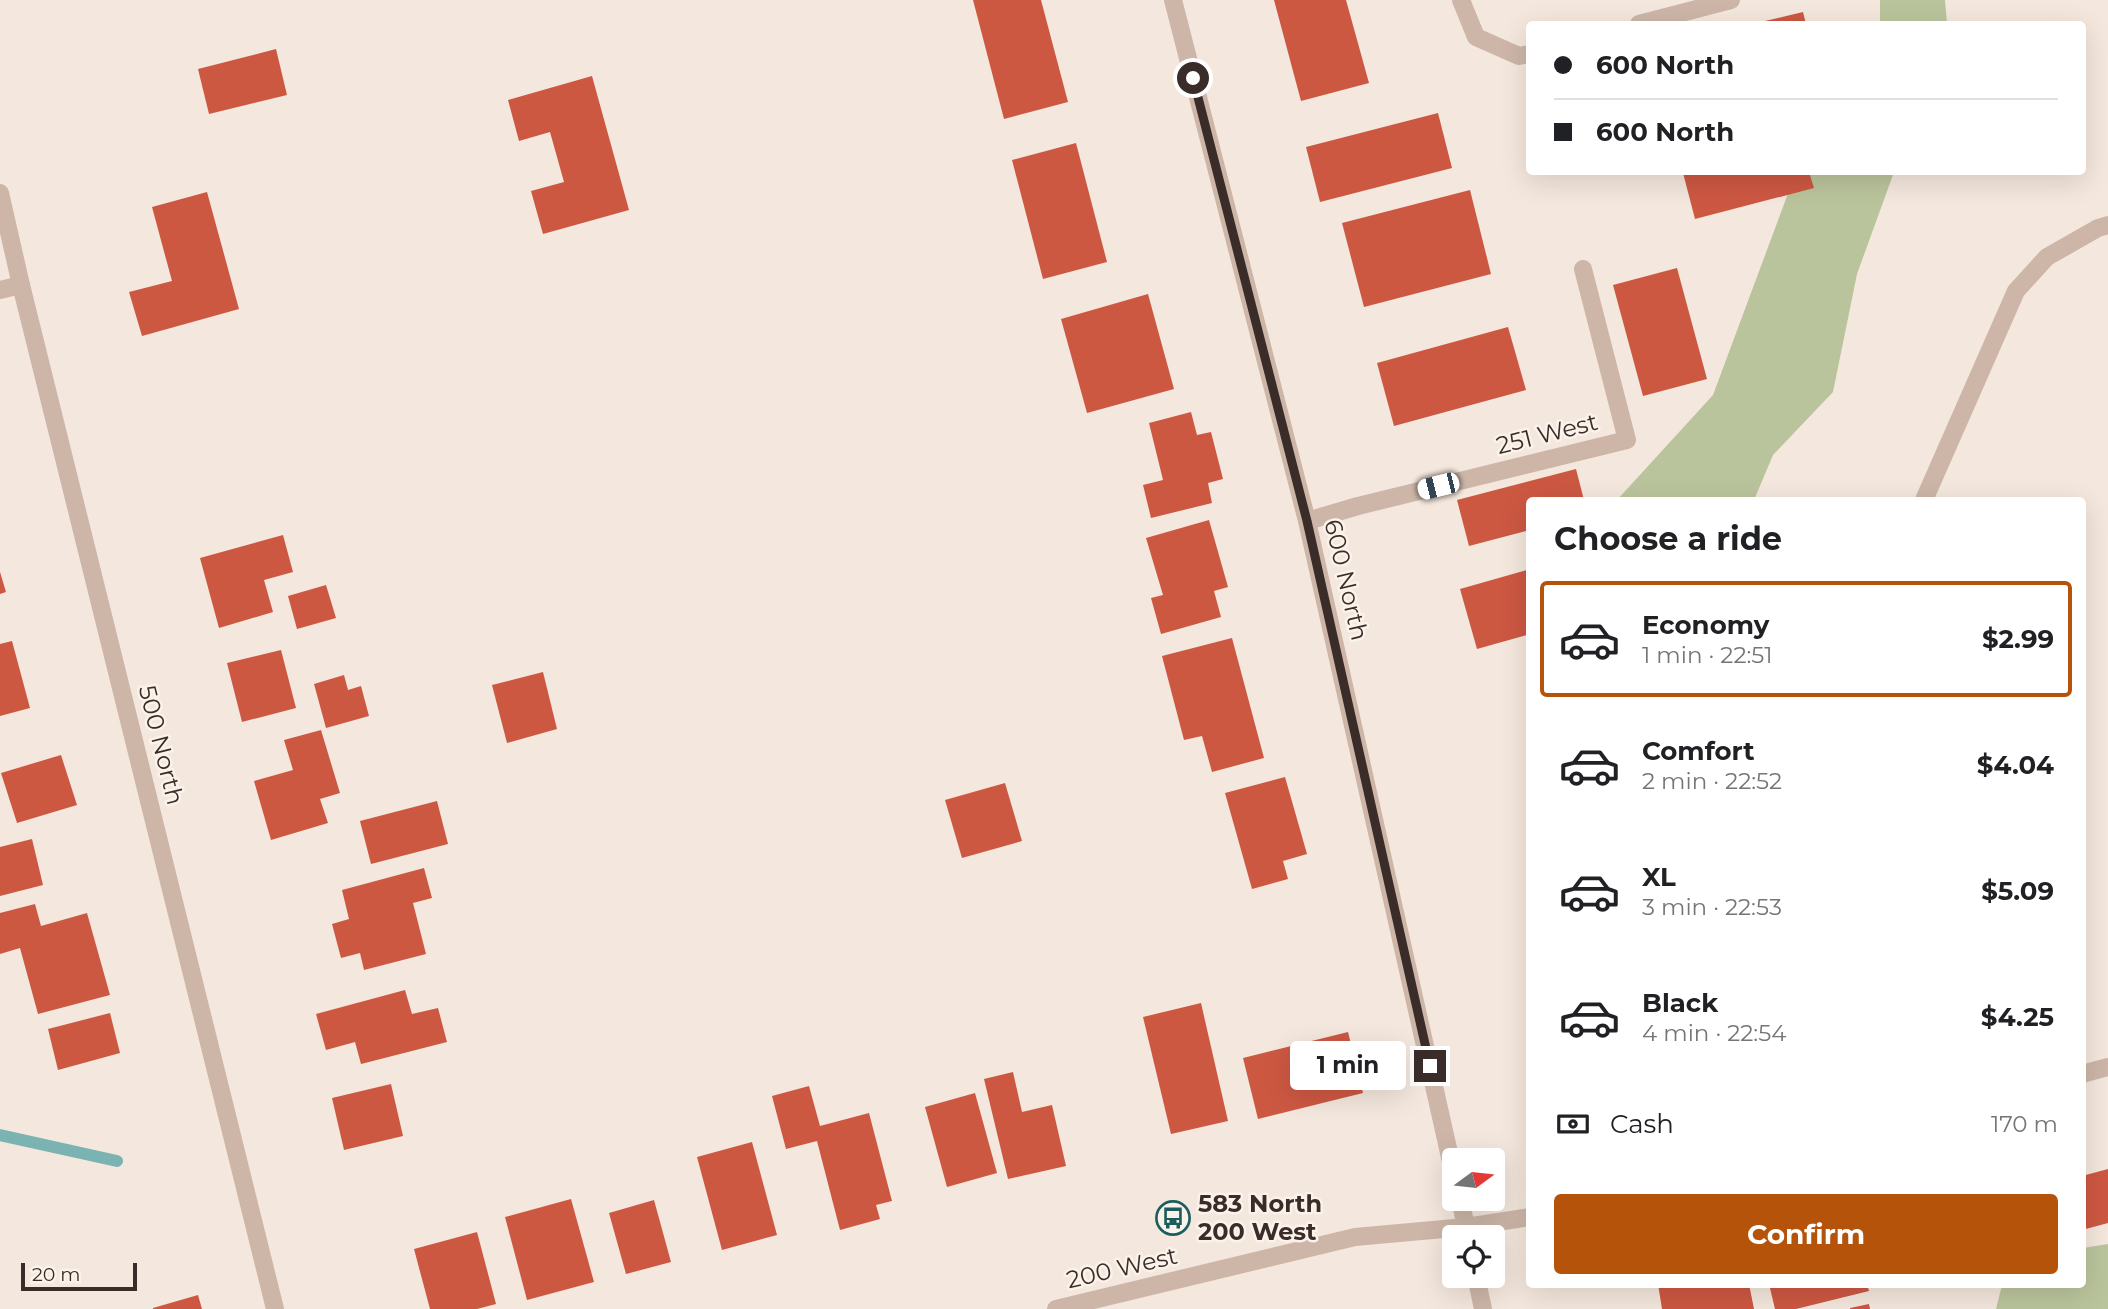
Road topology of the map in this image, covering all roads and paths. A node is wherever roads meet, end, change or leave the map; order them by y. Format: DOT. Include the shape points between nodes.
graph roads {
  1 [pos="1173,0"];
  2 [pos="1461,0"];
  3 [pos="1731,0"];
  4 [pos="1650,21"];
  5 [pos="1526,55"];
  6 [pos="0,193"];
  7 [pos="2108,225"];
  8 [pos="1583,269"];
  9 [pos="21,285"];
  10 [pos="0,290"];
  11 [pos="1925,497"];
  12 [pos="1307,521"];
  13 [pos="2108,1067"];
  14 [pos="2086,1073"];
  15 [pos="1448,1148"];
  16 [pos="1526,1218"];
  17 [pos="1496,1225"];
  18 [pos="1442,1233"];
  19 [pos="1479,1288"];
  20 [pos="275,1309"];
  21 [pos="1056,1309"];
  22 [pos="1483,1309"];
  1 -- 12 [label="street, 600 North"];
  2 -- 5 [label="street" via="1476,37 1519,56"];
  3 -- 4 [label="street"];
  6 -- 9 [label="street, 500 North"];
  7 -- 11 [label="street" via="2047,257 2016,292"];
  8 -- 12 [label="street, 251 West" via="1627,440"];
  9 -- 10 [label="street"];
  9 -- 20 [label="street, 500 North"];
  12 -- 15 [label="street, 600 North"];
  13 -- 14 [label="street"];
  16 -- 17 [label="street, 200 West"];
  18 -- 21 [label="street, 200 West" via="1355,1237"];
  19 -- 22 [label="street"];
}
